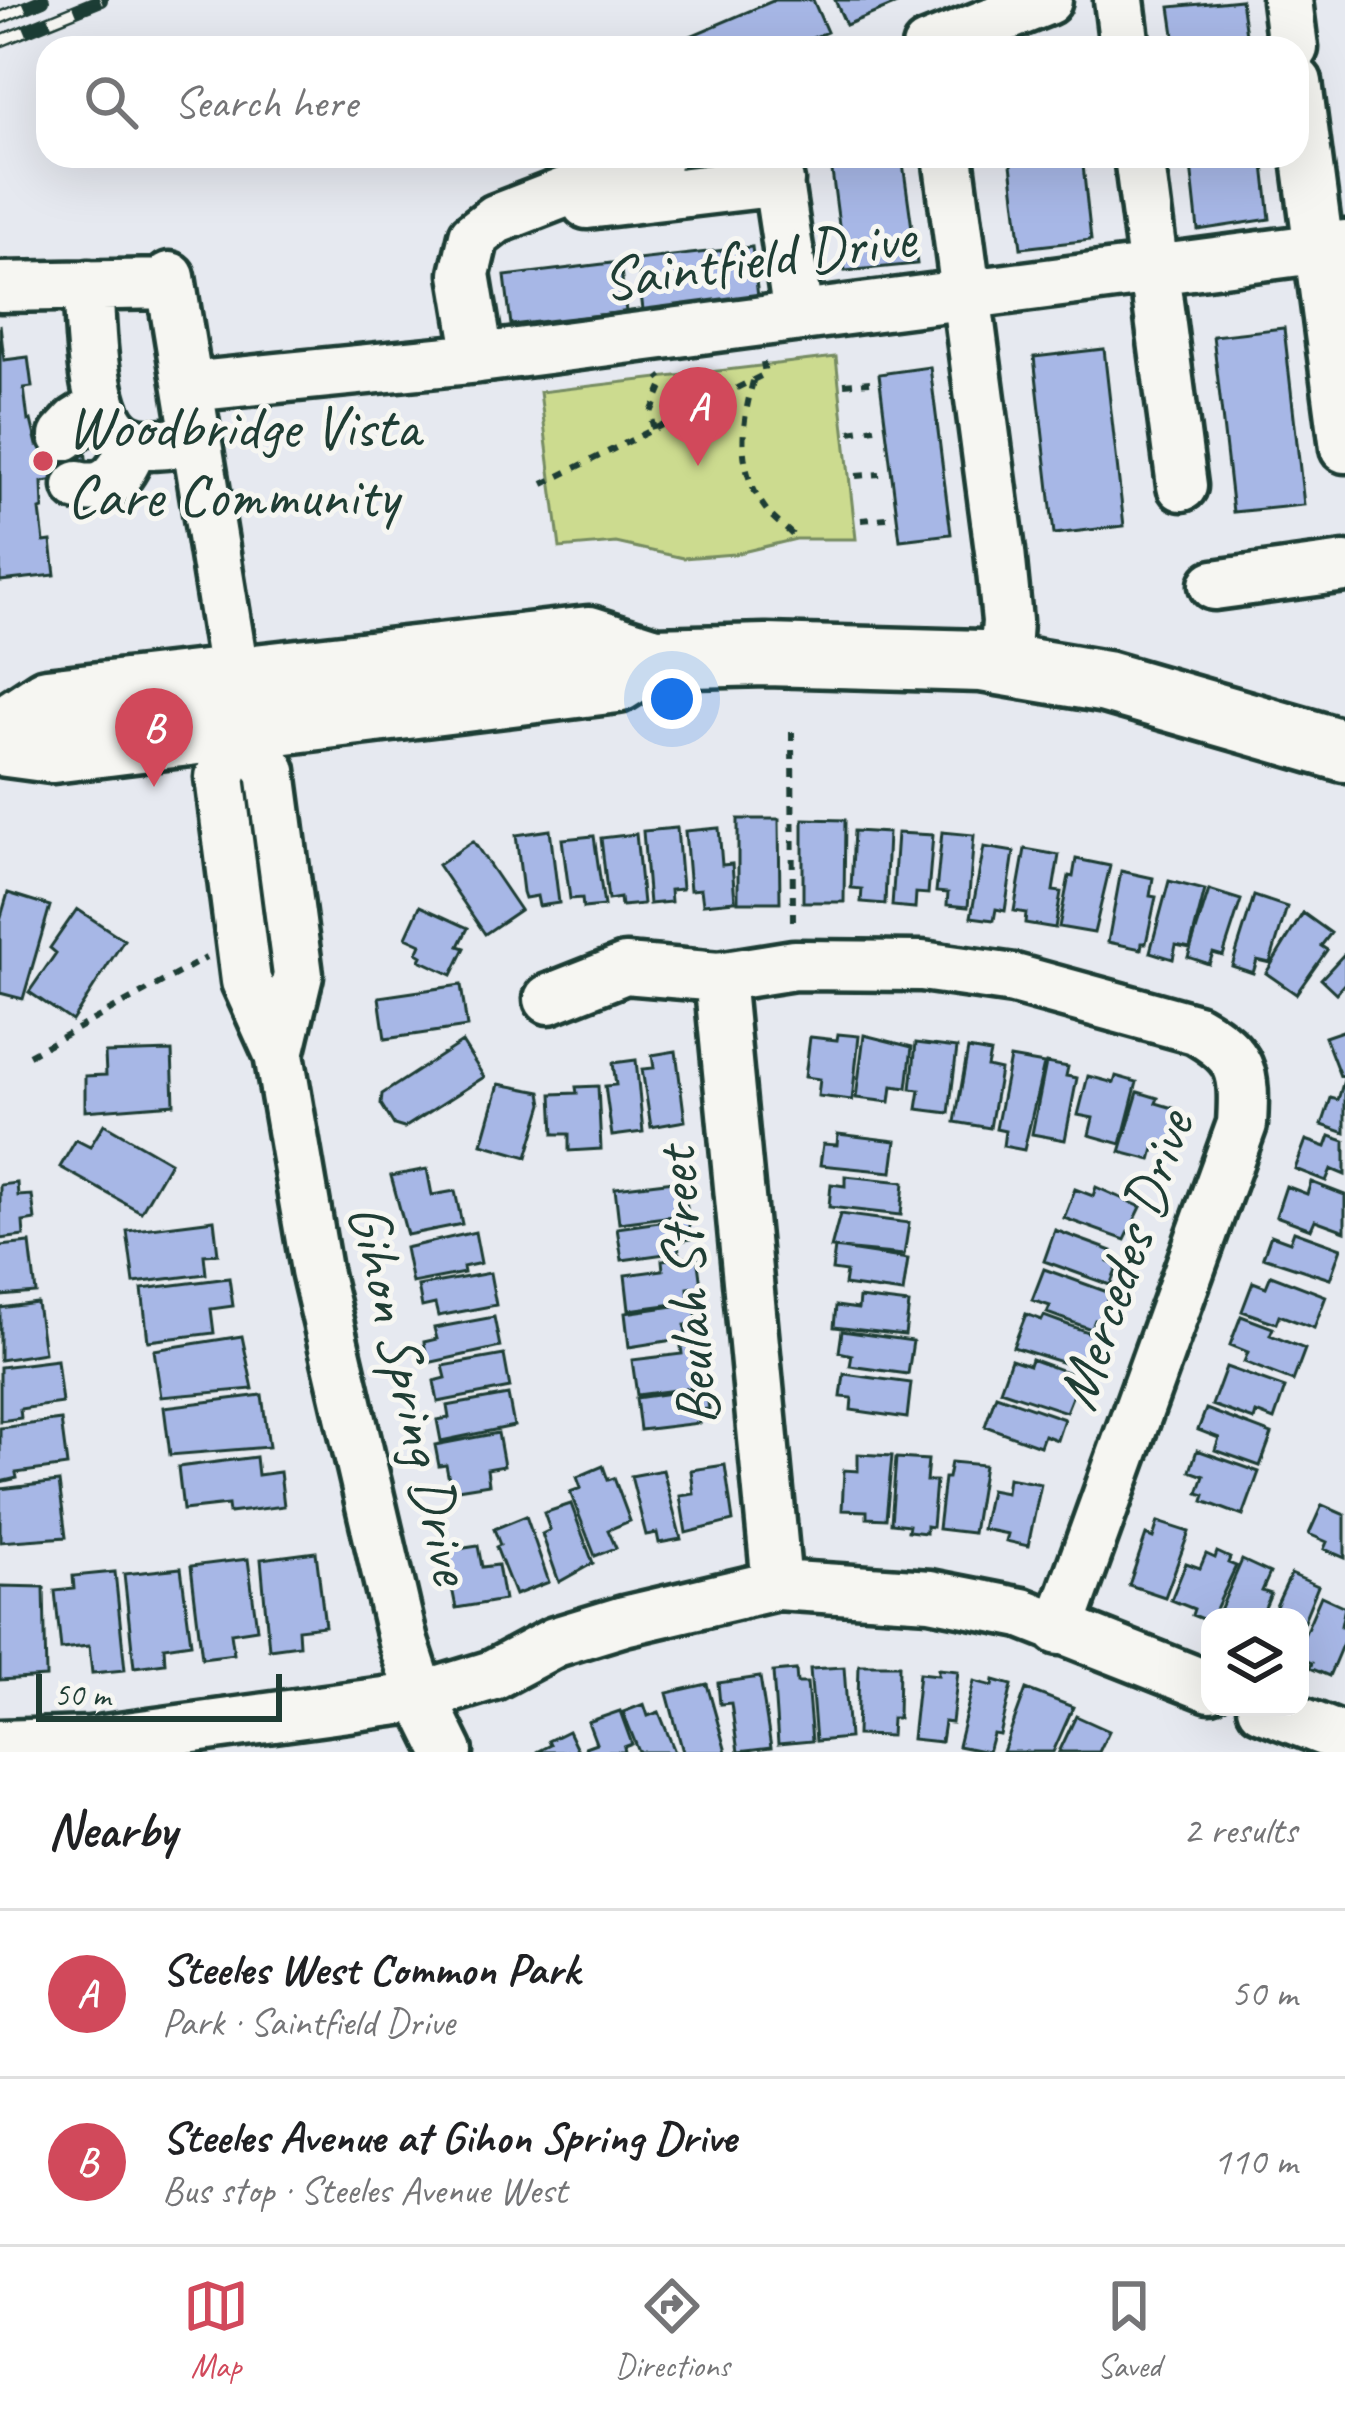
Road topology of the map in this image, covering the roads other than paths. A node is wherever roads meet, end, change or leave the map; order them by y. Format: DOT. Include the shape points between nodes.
graph roads {
  1 [pos="1047,0"];
  2 [pos="1119,0"];
  3 [pos="1287,0"];
  4 [pos="957,36"];
  5 [pos="1124,36"];
  6 [pos="1292,36"];
  7 [pos="1309,140"];
  8 [pos="629,168"];
  9 [pos="950,168"];
  10 [pos="1140,168"];
  11 [pos="776,169"];
  12 [pos="567,193"];
  13 [pos="1331,247"];
  14 [pos="1153,271"];
  15 [pos="88,285"];
  16 [pos="0,286"];
  17 [pos="966,293"];
  18 [pos="798,315"];
  19 [pos="479,358"];
  20 [pos="188,387"];
  21 [pos="196,440"];
  22 [pos="134,442"];
  23 [pos="1345,448"];
  24 [pos="79,486"];
  25 [pos="1182,486"];
  26 [pos="1345,566"];
  27 [pos="1214,585"];
  28 [pos="1004,665"];
  29 [pos="237,703"];
  30 [pos="0,730"];
  31 [pos="0,745"];
  32 [pos="1345,751"];
  33 [pos="719,977"];
  34 [pos="549,999"];
  35 [pos="777,1585"];
  36 [pos="1059,1630"];
  37 [pos="1201,1684"];
  38 [pos="421,1697"];
  39 [pos="1287,1716"];
  40 [pos="1344,1736"];
  41 [pos="0,1745"];
  42 [pos="90,1747"];
  43 [pos="448,1752"];
  1 -- 4 [label="street"];
  2 -- 5 [label="street"];
  3 -- 6 [label="street"];
  7 -- 13 [label="street"];
  8 -- 12 [label="street"];
  9 -- 17 [label="street"];
  10 -- 14 [label="street"];
  11 -- 12 [label="street" via="578,205"];
  11 -- 18 [label="street"];
  12 -- 19 [label="street" via="496,219 474,236 465,274"];
  13 -- 14 [label="street, Saintfield Drive"];
  13 -- 23 [label="street"];
  14 -- 17 [label="street, Saintfield Drive"];
  14 -- 25 [label="street"];
  15 -- 16 [label="street"];
  15 -- 20 [label="street" via="171,280"];
  15 -- 22 [label="street" via="82,422"];
  17 -- 18 [label="street, Saintfield Drive"];
  17 -- 28 [label="street" via="1000,551"];
  18 -- 19 [label="street, Saintfield Drive"];
  19 -- 20 [label="street, Saintfield Drive"];
  20 -- 21 [label="street"];
  21 -- 22 [label="street"];
  21 -- 29 [label="street"];
  22 -- 24 [label="street" via="110,482"];
  26 -- 27 [label="street"];
  28 -- 29 [label="main road" via="655,658 616,682"];
  28 -- 32 [label="main road" via="1106,682"];
  29 -- 30 [label="main road" via="47,699"];
  29 -- 31 [label="main road" via="52,752"];
  29 -- 38 [label="street, Gihon Spring Drive" via="271,771 298,975 279,1054 316,1270"];
  33 -- 34 [label="street, Mercedes Drive" via="625,969"];
  33 -- 35 [label="street, Beulah Street"];
  33 -- 36 [label="street, Mercedes Drive" via="794,964 922,966 1014,979 1196,1029 1239,1063 1243,1124"];
  35 -- 36 [label="street" via="930,1595 1022,1612"];
  35 -- 38 [label="street" via="555,1642 493,1676"];
  36 -- 37 [label="street"];
  38 -- 42 [label="street"];
  38 -- 43 [label="street, Gihon Spring Drive"];
  39 -- 40 [label="street"];
  41 -- 42 [label="street"];
}
